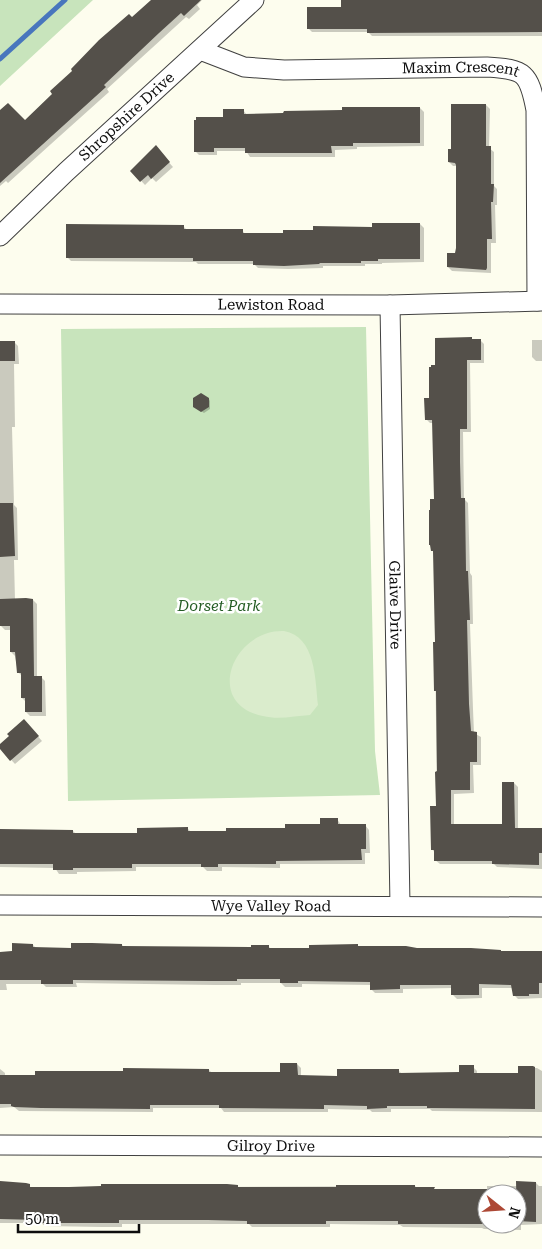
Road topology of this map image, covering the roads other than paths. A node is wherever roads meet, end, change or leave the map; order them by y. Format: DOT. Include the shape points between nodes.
graph roads {
  1 [pos="254,0"];
  2 [pos="200,50"];
  3 [pos="0,236"];
  4 [pos="540,301"];
  5 [pos="0,304"];
  6 [pos="390,305"];
  7 [pos="0,905"];
  8 [pos="400,906"];
  9 [pos="542,907"];
  10 [pos="0,1145"];
  11 [pos="542,1147"];
  1 -- 2 [label="street, Shropshire Drive"];
  2 -- 3 [label="street, Shropshire Drive"];
  2 -- 4 [label="street, Maxim Crescent" via="244,67 284,70 486,67 522,74 530,82 536,110"];
  4 -- 6 [label="street, Lewiston Road"];
  5 -- 6 [label="street, Lewiston Road"];
  6 -- 8 [label="street, Glaive Drive"];
  7 -- 8 [label="street, Wye Valley Road"];
  8 -- 9 [label="street, Wye Valley Road"];
  10 -- 11 [label="street, Gilroy Drive"];
}
